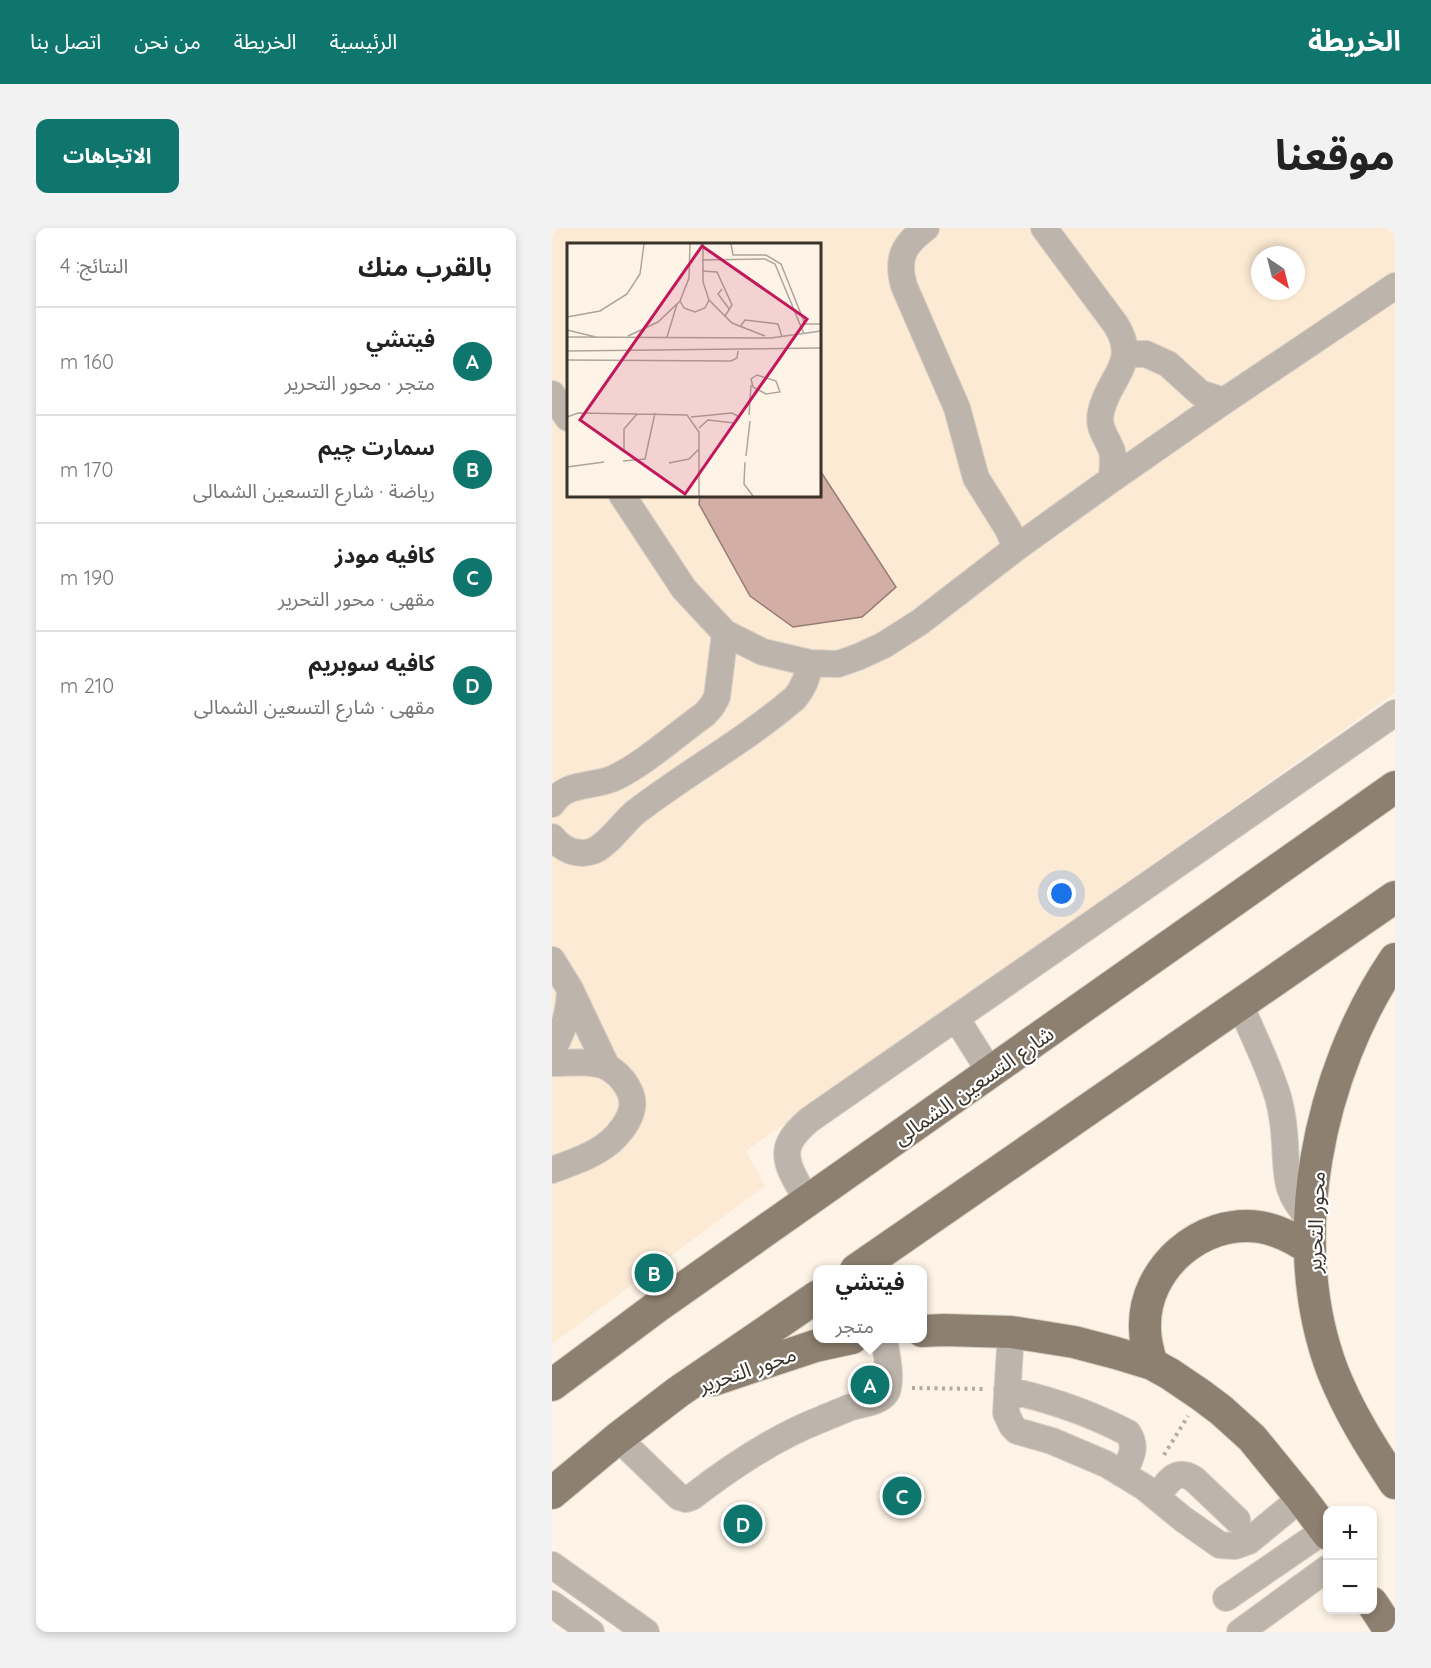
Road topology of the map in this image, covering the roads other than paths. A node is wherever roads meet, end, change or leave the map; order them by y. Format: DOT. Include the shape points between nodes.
graph roads {
  1 [pos="927,228"];
  2 [pos="1044,228"];
  3 [pos="1395,286"];
  4 [pos="1125,354"];
  5 [pos="552,394"];
  6 [pos="1224,401"];
  7 [pos="567,416"];
  8 [pos="1112,479"];
  9 [pos="623,496"];
  10 [pos="646,496"];
  11 [pos="644,527"];
  12 [pos="1016,548"];
  13 [pos="725,633"];
  14 [pos="810,663"];
  15 [pos="1395,713"];
  16 [pos="1395,787"];
  17 [pos="552,804"];
  18 [pos="552,837"];
  19 [pos="1395,897"];
  20 [pos="1395,959"];
  21 [pos="552,960"];
  22 [pos="570,988"];
  23 [pos="1240,1005"];
  24 [pos="956,1018"];
  25 [pos="552,1052"];
  26 [pos="552,1063"];
  27 [pos="607,1067"];
  28 [pos="990,1072"];
  29 [pos="552,1170"];
  30 [pos="808,1201"];
  31 [pos="1310,1234"];
  32 [pos="862,1265"];
  33 [pos="813,1299"];
  34 [pos="927,1331"];
  35 [pos="1011,1332"];
  36 [pos="829,1343"];
  37 [pos="885,1343"];
  38 [pos="1152,1364"];
  39 [pos="552,1385"];
  40 [pos="1007,1390"];
  41 [pos="678,1392"];
  42 [pos="618,1438"];
  43 [pos="1395,1483"];
  44 [pos="1141,1486"];
  45 [pos="552,1493"];
  46 [pos="1237,1520"];
  47 [pos="1317,1520"];
  48 [pos="552,1565"];
  49 [pos="1323,1572"];
  50 [pos="1222,1591"];
  51 [pos="552,1604"];
  52 [pos="1377,1611"];
  53 [pos="591,1632"];
  54 [pos="646,1632"];
  55 [pos="1239,1632"];
  56 [pos="1391,1632"];
  1 -- 12 [label="street" via="915,236 903,253 901,276 957,408 976,478"];
  2 -- 4 [label="street" via="1122,334"];
  3 -- 6 [label="street"];
  4 -- 6 [label="street" via="1146,354 1168,364 1200,393"];
  4 -- 8 [label="street" via="1101,411 1102,432 1113,460"];
  5 -- 7 [label="street"];
  6 -- 8 [label="street"];
  8 -- 12 [label="street"];
  9 -- 11 [label="street"];
  10 -- 11 [label="street"];
  11 -- 13 [label="street" via="684,589"];
  12 -- 14 [label="street" via="884,645 838,664"];
  13 -- 14 [label="street" via="763,652"];
  13 -- 17 [label="street" via="717,697 705,714 631,768 591,785 570,788"];
  14 -- 18 [label="street" via="803,688 795,698 634,813 592,852 577,853 563,848"];
  15 -- 24 [label="street"];
  16 -- 28 [label="main road, شارع التسعين الشمالى"];
  19 -- 23 [label="main road"];
  20 -- 31 [label="main road, محور التحرير" via="1362,1015 1331,1094 1315,1167"];
  21 -- 22 [label="street"];
  22 -- 25 [label="street" via="569,1011"];
  22 -- 27 [label="street"];
  23 -- 31 [label="street" via="1275,1086 1288,1185"];
  23 -- 32 [label="main road"];
  24 -- 28 [label="street"];
  24 -- 30 [label="street" via="797,1132 787,1155 791,1171"];
  26 -- 27 [label="street"];
  27 -- 29 [label="street" via="623,1079 632,1096 632,1112 609,1142"];
  28 -- 30 [label="main road, شارع التسعين الشمالى"];
  30 -- 39 [label="main road, شارع التسعين الشمالى"];
  31 -- 38 [label="main road" via="1294,1239 1277,1231 1249,1227 1221,1230 1186,1245 1160,1273 1146,1308 1147,1346"];
  31 -- 43 [label="main road, محور التحرير" via="1313,1290 1332,1370 1369,1444"];
  33 -- 41 [label="main road"];
  34 -- 35 [label="main road"];
  35 -- 38 [label="main road" via="1074,1342"];
  35 -- 40 [label="street"];
  36 -- 41 [label="main road, محور التحرير"];
  37 -- 42 [label="street" via="889,1386 885,1395 786,1436 692,1497 679,1497"];
  38 -- 47 [label="main road" via="1201,1395 1252,1438"];
  40 -- 44 [label="street" via="1006,1413 1017,1431 1080,1452"];
  40 -- 44 [label="street" via="1077,1410 1128,1433 1133,1440"];
  41 -- 42 [label="main road"];
  42 -- 45 [label="main road"];
  44 -- 46 [label="street" via="1189,1475"];
  44 -- 47 [label="street" via="1211,1540 1227,1547"];
  47 -- 50 [label="street"];
  48 -- 54 [label="street"];
  49 -- 55 [label="street"];
  51 -- 53 [label="street"];
  52 -- 56 [label="main road"];
}
